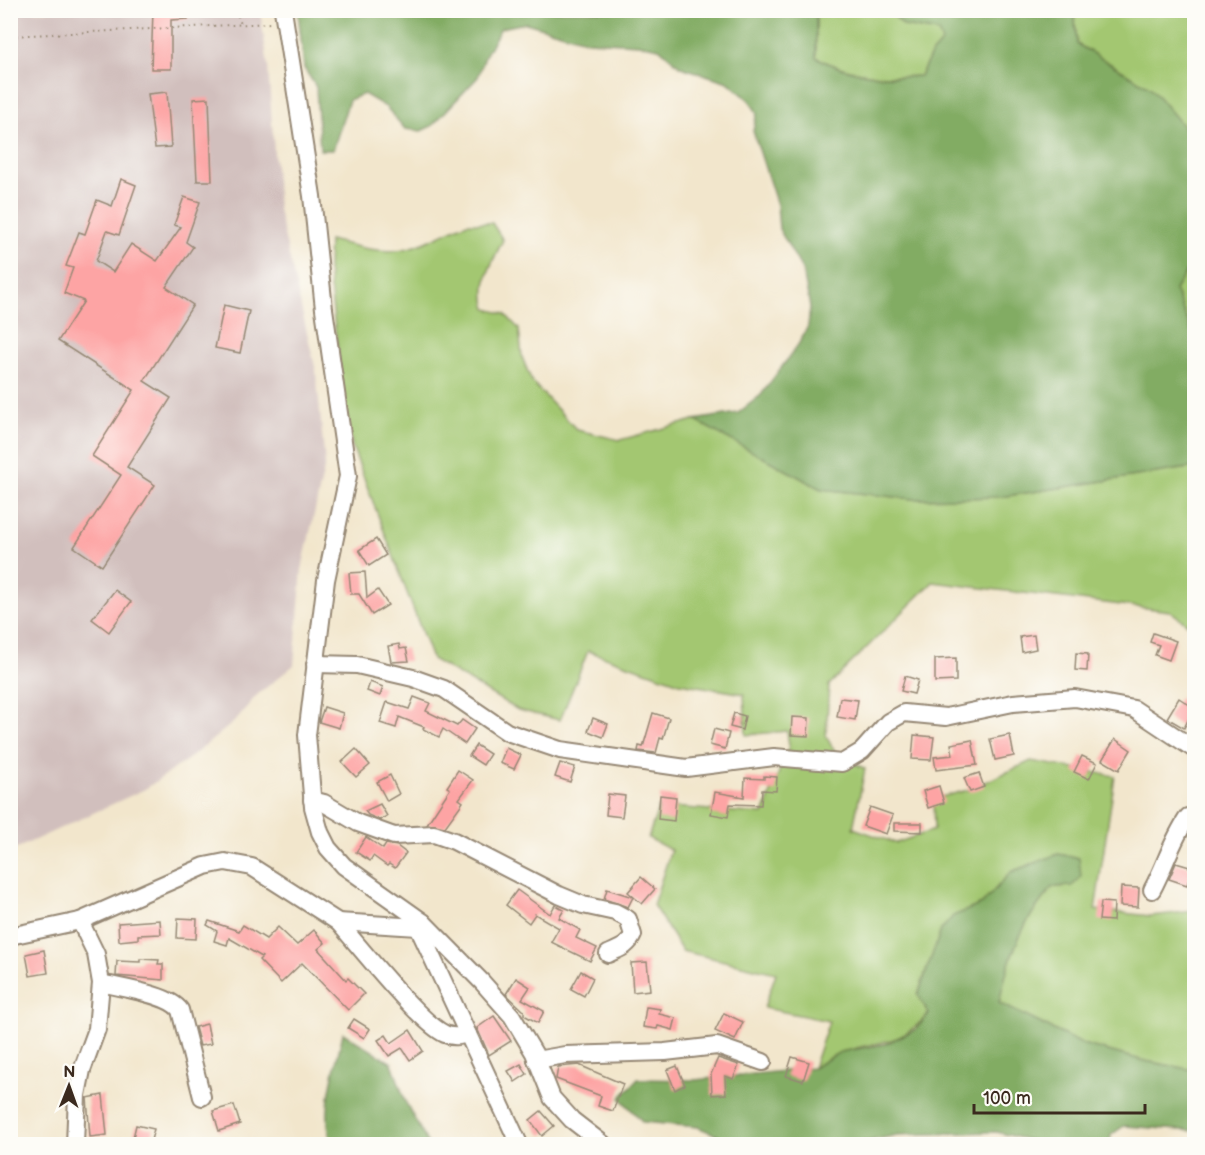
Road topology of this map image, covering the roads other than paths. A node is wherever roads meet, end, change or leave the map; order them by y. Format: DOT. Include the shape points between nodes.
graph roads {
  1 [pos="283,10"];
  2 [pos="315,664"];
  3 [pos="1194,749"];
  4 [pos="312,800"];
  5 [pos="1194,818"];
  6 [pos="1152,890"];
  7 [pos="80,921"];
  8 [pos="338,922"];
  9 [pos="421,925"];
  10 [pos="10,936"];
  11 [pos="608,954"];
  12 [pos="101,983"];
  13 [pos="468,1034"];
  14 [pos="536,1060"];
  15 [pos="763,1062"];
  16 [pos="202,1097"];
  17 [pos="75,1144"];
  18 [pos="519,1144"];
  19 [pos="603,1144"];
  1 -- 2 [label="street" via="312,196 348,477 326,580"];
  2 -- 3 [label="street" via="357,665 413,678 444,689 507,732 560,750 686,768 774,757 842,763 862,751 888,722 904,713 946,717 1013,703 1075,698 1134,709"];
  2 -- 4 [label="street" via="307,735"];
  4 -- 9 [label="street" via="328,848 344,866"];
  4 -- 11 [label="street" via="358,824 394,836 434,834 559,895 615,912 628,919 633,935 623,948"];
  5 -- 6 [label="street" via="1188,817 1180,828"];
  7 -- 8 [label="street" via="206,866 225,862 252,867"];
  7 -- 10 [label="street"];
  7 -- 12 [label="street" via="96,954"];
  8 -- 9 [label="street"];
  8 -- 13 [label="street" via="422,1016 443,1033 454,1037"];
  9 -- 13 [label="street"];
  9 -- 14 [label="street" via="512,1016"];
  12 -- 16 [label="street" via="177,1005"];
  12 -- 17 [label="street" via="97,1029 77,1095"];
  13 -- 18 [label="street"];
  14 -- 15 [label="street" via="717,1046"];
  14 -- 19 [label="street" via="552,1098"];
}
